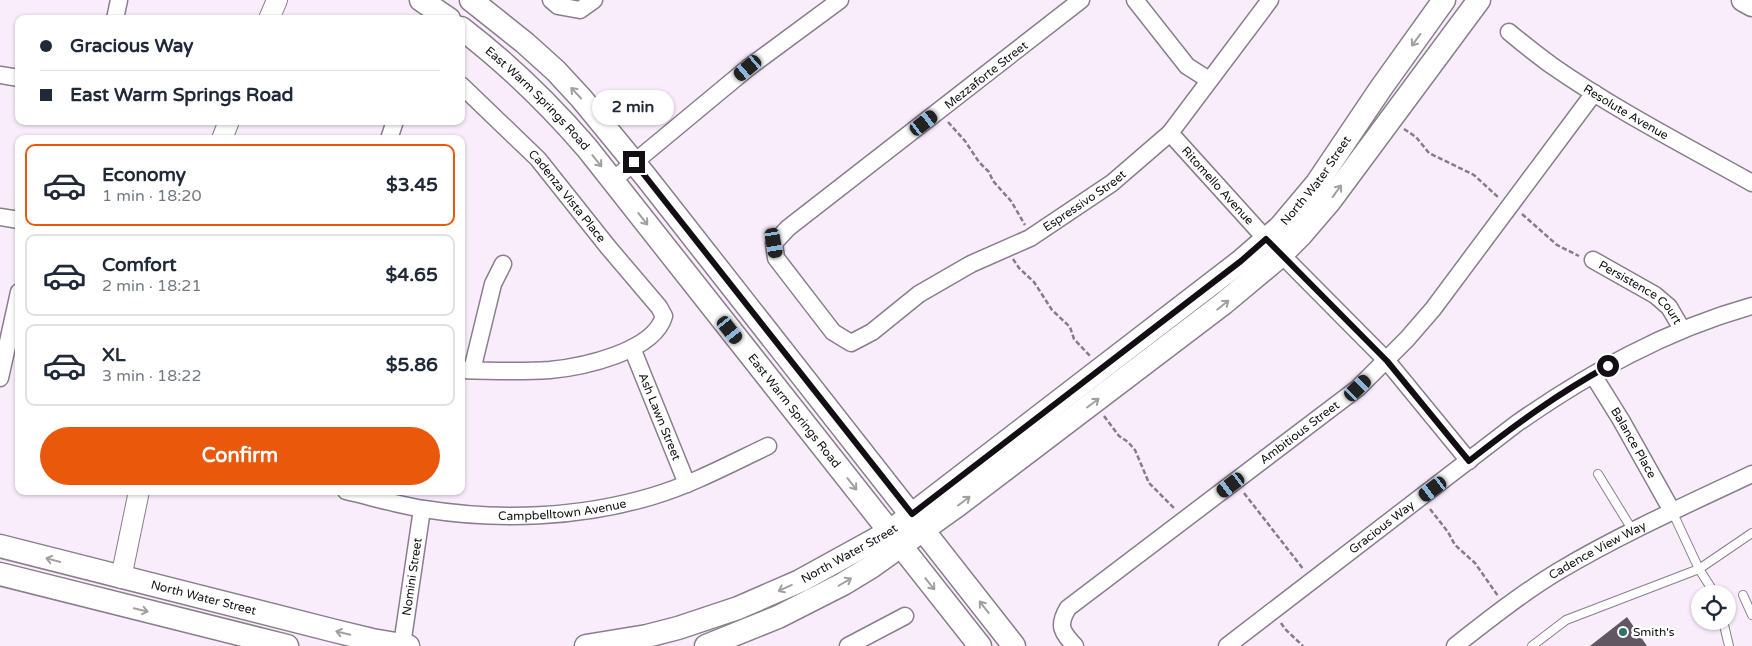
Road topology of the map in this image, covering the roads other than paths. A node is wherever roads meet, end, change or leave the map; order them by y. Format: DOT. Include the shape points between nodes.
graph roads {
  1 [pos="119,0"];
  2 [pos="277,0"];
  3 [pos="421,0"];
  4 [pos="471,0"];
  5 [pos="551,0"];
  6 [pos="594,0"];
  7 [pos="840,0"];
  8 [pos="1081,0"];
  9 [pos="1135,0"];
  10 [pos="1270,0"];
  11 [pos="1444,0"];
  12 [pos="1479,0"];
  13 [pos="1743,0"];
  14 [pos="1752,5"];
  15 [pos="116,15"];
  16 [pos="271,15"];
  17 [pos="443,15"];
  18 [pos="465,31"];
  19 [pos="1508,32"];
  20 [pos="0,75"];
  21 [pos="15,77"];
  22 [pos="1208,80"];
  23 [pos="465,89"];
  24 [pos="1594,93"];
  25 [pos="1170,133"];
  26 [pos="634,162"];
  27 [pos="613,180"];
  28 [pos="1752,183"];
  29 [pos="0,217"];
  30 [pos="15,219"];
  31 [pos="1274,247"];
  32 [pos="1593,260"];
  33 [pos="503,264"];
  34 [pos="1752,306"];
  35 [pos="15,310"];
  36 [pos="1682,329"];
  37 [pos="851,343"];
  38 [pos="632,348"];
  39 [pos="1387,361"];
  40 [pos="467,370"];
  41 [pos="1593,374"];
  42 [pos="0,378"];
  43 [pos="768,446"];
  44 [pos="1469,461"];
  45 [pos="1598,474"];
  46 [pos="1752,474"];
  47 [pos="687,484"];
  48 [pos="138,495"];
  49 [pos="363,495"];
  50 [pos="422,509"];
  51 [pos="1672,511"];
  52 [pos="918,522"];
  53 [pos="1633,531"];
  54 [pos="1752,533"];
  55 [pos="895,539"];
  56 [pos="0,546"];
  57 [pos="1699,569"];
  58 [pos="7,576"];
  59 [pos="120,578"];
  60 [pos="1709,585"];
  61 [pos="1742,595"];
  62 [pos="1752,615"];
  63 [pos="905,616"];
  64 [pos="1725,630"];
  65 [pos="858,644"];
  66 [pos="405,645"];
  67 [pos="287,646"];
  68 [pos="586,646"];
  69 [pos="706,646"];
  70 [pos="980,646"];
  71 [pos="1014,646"];
  72 [pos="1075,646"];
  73 [pos="1227,646"];
  74 [pos="1455,646"];
  75 [pos="1532,646"];
  76 [pos="1729,646"];
  1 -- 15 [label="street"];
  2 -- 16 [label="street"];
  3 -- 17 [label="main road"];
  26 -- 4 [label="main road, one-way" via="556,71"];
  5 -- 6 [label="street" via="558,6 580,10"];
  7 -- 26 [label="street" via="748,68"];
  8 -- 37 [label="street, Mezzaforte Street" via="788,228 774,243 776,258 832,332"];
  9 -- 22 [label="street" via="1187,66"];
  10 -- 22 [label="street, Espressivo Street"];
  11 -- 31 [label="main road, North Water Street, one-way" via="1294,212"];
  31 -- 12 [label="main road, North Water Street, one-way" via="1300,236 1330,201"];
  13 -- 14 [label="main road"];
  18 -- 27 [label="main road, East Warm Springs Road, one-way" via="530,85"];
  19 -- 24 [label="street, Resolute Avenue" via="1550,65"];
  20 -- 21 [label="street"];
  22 -- 25 [label="street, Espressivo Street"];
  23 -- 38 [label="street, Cadenza Vista Place" via="538,160 659,307 664,316 660,325"];
  24 -- 28 [label="street, Resolute Avenue"];
  24 -- 39 [label="street, Ambitious Street" via="1434,309"];
  25 -- 31 [label="street, Ritomello Avenue"];
  25 -- 37 [label="street, Espressivo Street" via="1112,183 1035,235 971,264 919,294 872,332"];
  26 -- 27 [label="street"];
  26 -- 52 [label="main road"];
  27 -- 55 [label="main road, East Warm Springs Road, one-way"];
  29 -- 30 [label="street"];
  31 -- 39 [label="street, Ritomello Avenue"];
  31 -- 52 [label="main road, North Water Street" via="1241,261 1101,368"];
  52 -- 31 [label="main road, North Water Street, one-way" via="1094,403 1224,304"];
  32 -- 36 [label="street, Persistence Court" via="1655,295 1669,307"];
  33 -- 40 [label="street" via="496,274"];
  34 -- 36 [label="street, Gracious Way"];
  35 -- 42 [label="street"];
  36 -- 41 [label="street, Gracious Way"];
  38 -- 40 [label="street" via="602,359 552,370"];
  38 -- 47 [label="street, Ash Lawn Street"];
  39 -- 44 [label="street, Ritomello Avenue"];
  39 -- 72 [label="street, Ambitious Street" via="1358,388 1068,608 1062,618 1062,627"];
  41 -- 44 [label="street, Gracious Way" via="1516,424"];
  41 -- 51 [label="street, Balance Place"];
  43 -- 47 [label="street, Campbelltown Avenue"];
  44 -- 73 [label="street, Gracious Way"];
  45 -- 53 [label="lane"];
  46 -- 51 [label="street, Cadence View Way"];
  47 -- 50 [label="street, Campbelltown Avenue" via="653,496 574,512 497,516"];
  48 -- 59 [label="street"];
  49 -- 50 [label="street, Campbelltown Avenue"];
  50 -- 66 [label="street, Nomini Street"];
  51 -- 53 [label="street, Cadence View Way"];
  51 -- 57 [label="lane"];
  52 -- 55 [label="main road, North Water Street"];
  71 -- 52 [label="main road, one-way"];
  53 -- 74 [label="street, Cadence View Way" via="1557,572"];
  54 -- 57 [label="lane"];
  55 -- 68 [label="main road, North Water Street, one-way" via="738,608 647,636"];
  69 -- 55 [label="main road, North Water Street, one-way" via="770,620 842,584"];
  55 -- 70 [label="main road, East Warm Springs Road, one-way"];
  59 -- 56 [label="main road, North Water Street, one-way"];
  57 -- 60 [label="lane"];
  57 -- 75 [label="lane" via="1566,620"];
  58 -- 59 [label="main road" via="39,574 91,584"];
  58 -- 67 [label="main road, North Water Street, one-way"];
  66 -- 59 [label="main road, North Water Street, one-way" via="335,632"];
  61 -- 62 [label="lane"];
  63 -- 65 [label="street"];
  64 -- 76 [label="lane"];
}
